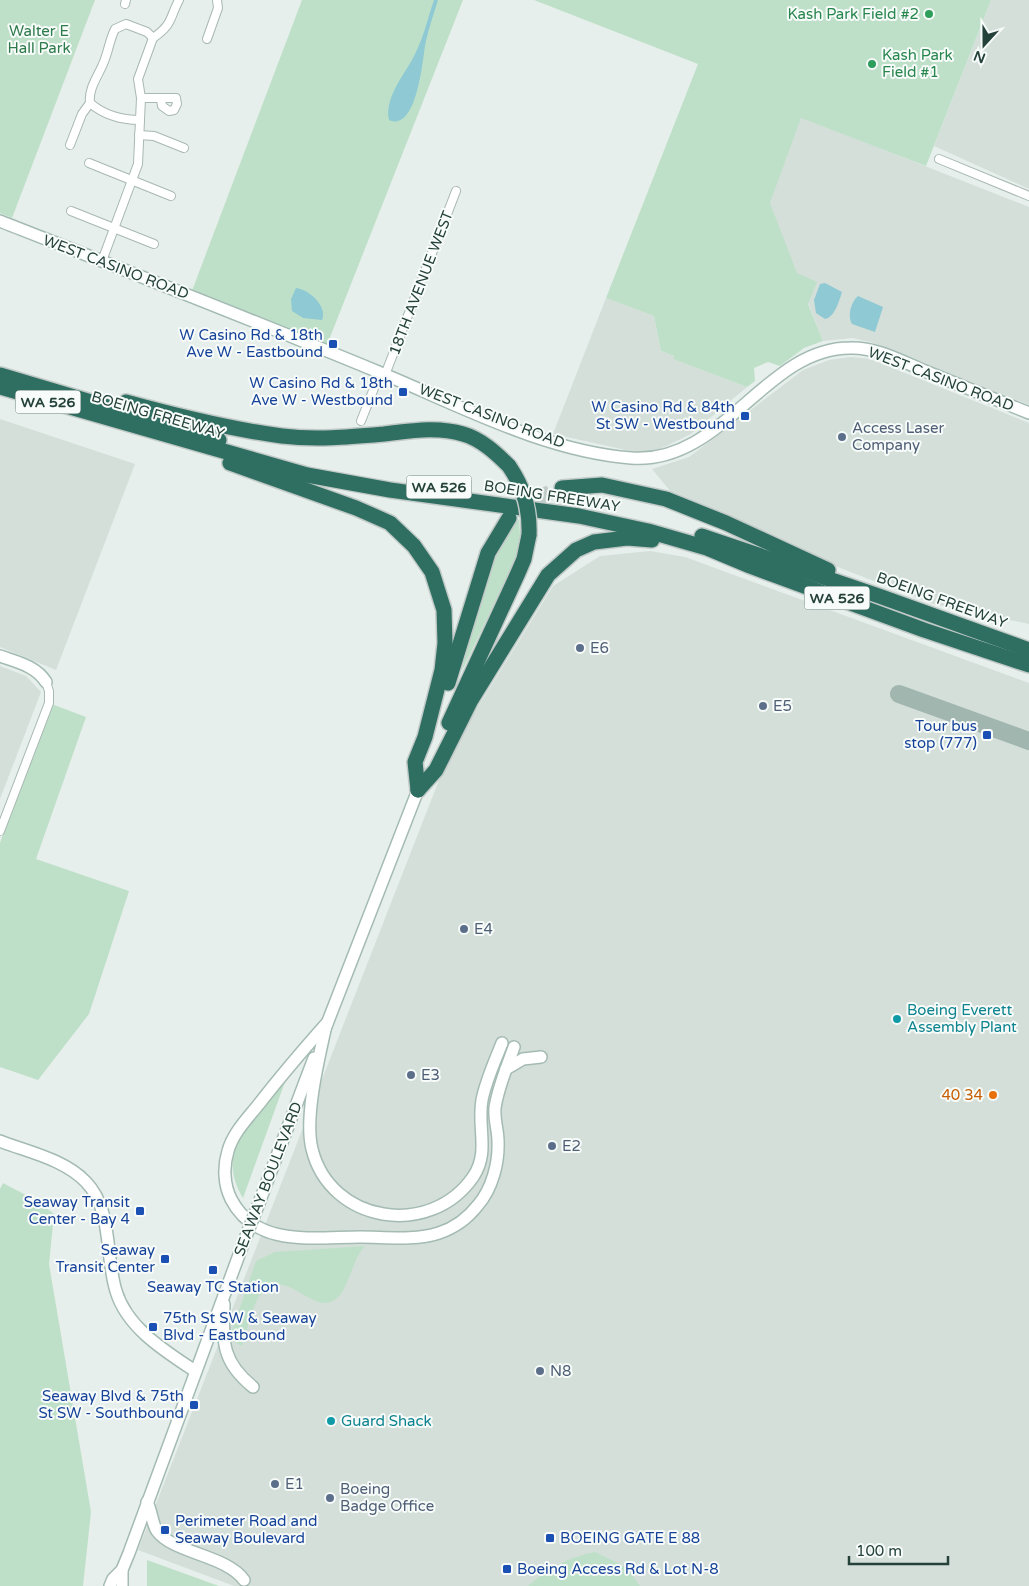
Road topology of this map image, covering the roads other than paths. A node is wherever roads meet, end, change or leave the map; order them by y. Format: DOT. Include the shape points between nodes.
graph roads {
  1 [pos="179,0"];
  2 [pos="217,0"];
  3 [pos="153,38"];
  4 [pos="207,39"];
  5 [pos="141,98"];
  6 [pos="161,99"];
  7 [pos="90,103"];
  8 [pos="140,120"];
  9 [pos="140,135"];
  10 [pos="70,145"];
  11 [pos="184,148"];
  12 [pos="939,158"];
  13 [pos="89,163"];
  14 [pos="132,180"];
  15 [pos="456,191"];
  16 [pos="171,196"];
  17 [pos="1029,196"];
  18 [pos="71,212"];
  19 [pos="0,221"];
  20 [pos="114,228"];
  21 [pos="154,244"];
  22 [pos="102,261"];
  23 [pos="0,368"];
  24 [pos="382,374"];
  25 [pos="0,375"];
  26 [pos="0,387"];
  27 [pos="1029,413"];
  28 [pos="97,416"];
  29 [pos="361,421"];
  30 [pos="562,488"];
  31 [pos="508,518"];
  32 [pos="750,566"];
  33 [pos="879,596"];
  34 [pos="924,630"];
  35 [pos="1029,650"];
  36 [pos="0,656"];
  37 [pos="1029,665"];
  38 [pos="1029,672"];
  39 [pos="46,682"];
  40 [pos="418,790"];
  41 [pos="0,831"];
  42 [pos="327,1024"];
  43 [pos="502,1042"];
  44 [pos="514,1047"];
  45 [pos="541,1057"];
  46 [pos="506,1069"];
  47 [pos="0,1141"];
  48 [pos="225,1292"];
  49 [pos="196,1371"];
  50 [pos="253,1386"];
  51 [pos="147,1502"];
  52 [pos="122,1570"];
  53 [pos="244,1580"];
  54 [pos="110,1586"];
  55 [pos="122,1586"];
  1 -- 3 [label="street" via="172,20"];
  2 -- 4 [label="street" via="218,8"];
  3 -- 5 [label="street" via="138,79"];
  3 -- 7 [label="street" via="147,32 126,24 115,28 90,90"];
  5 -- 6 [label="street"];
  5 -- 8 [label="street"];
  7 -- 8 [label="street" via="110,115"];
  7 -- 10 [label="street"];
  8 -- 9 [label="street"];
  9 -- 11 [label="street" via="154,136"];
  9 -- 14 [label="street" via="138,164"];
  12 -- 17 [label="street"];
  13 -- 14 [label="street"];
  14 -- 16 [label="street"];
  14 -- 20 [label="street"];
  15 -- 24 [label="street, 18TH AVENUE WEST"];
  18 -- 20 [label="street"];
  19 -- 22 [label="street, WEST CASINO ROAD"];
  20 -- 21 [label="street"];
  20 -- 22 [label="street"];
  22 -- 24 [label="street, WEST CASINO ROAD"];
  23 -- 40 [label="highway, bridge" via="190,419 282,436 333,438 428,430 464,434 482,443 509,466 525,496 529,512 524,559"];
  24 -- 27 [label="street, WEST CASINO ROAD" via="540,437 600,453 643,459 660,458 698,441 799,362 836,348 853,347 886,354"];
  24 -- 29 [label="street, 18TH AVENUE WEST"];
  25 -- 33 [label="highway, BOEING FREEWAY / WA 526" via="315,466 381,479 627,515"];
  26 -- 28 [label="highway, BOEING FREEWAY / WA 526"];
  28 -- 32 [label="highway, BOEING FREEWAY / WA 526" via="307,475 612,522 707,548"];
  28 -- 40 [label="highway" via="374,514 390,523 414,546 437,584 446,627 442,670 425,737 415,762"];
  30 -- 33 [label="highway" via="602,485 666,499 776,544"];
  31 -- 40 [label="highway" via="488,553"];
  32 -- 34 [label="highway, BOEING FREEWAY / WA 526"];
  32 -- 40 [label="highway" via="646,538 612,538 576,550 562,560 540,586 471,700 436,770"];
  33 -- 35 [label="highway, BOEING FREEWAY / WA 526"];
  34 -- 37 [label="highway, BOEING FREEWAY / WA 526"];
  34 -- 38 [label="highway"];
  36 -- 39 [label="street" via="32,668"];
  39 -- 41 [label="street" via="48,703"];
  40 -- 42 [label="street, SEAWAY BOULEVARD"];
  42 -- 43 [label="street" via="316,1071 310,1137 315,1159 326,1179 342,1196 369,1212 390,1216 416,1214 439,1207 458,1194 473,1177 484,1148 482,1102"];
  42 -- 46 [label="street" via="237,1132 227,1152 225,1175 233,1202 249,1222 271,1234 294,1237 418,1236 437,1234 455,1226 478,1205 489,1188 497,1163 495,1110"];
  42 -- 48 [label="street, SEAWAY BOULEVARD, bridge"];
  44 -- 46 [label="street"];
  45 -- 46 [label="street" via="523,1059"];
  47 -- 49 [label="street" via="60,1164 86,1182 103,1212 110,1267 124,1308 155,1343"];
  48 -- 49 [label="street, SEAWAY BOULEVARD"];
  48 -- 50 [label="street" via="225,1352 241,1377"];
  49 -- 51 [label="street, SEAWAY BOULEVARD"];
  51 -- 52 [label="street, SEAWAY BOULEVARD"];
  51 -- 53 [label="street" via="155,1528 164,1538 204,1555 240,1574"];
  52 -- 54 [label="street, SEAWAY BOULEVARD"];
  52 -- 55 [label="street, SEAWAY BOULEVARD"];
}
